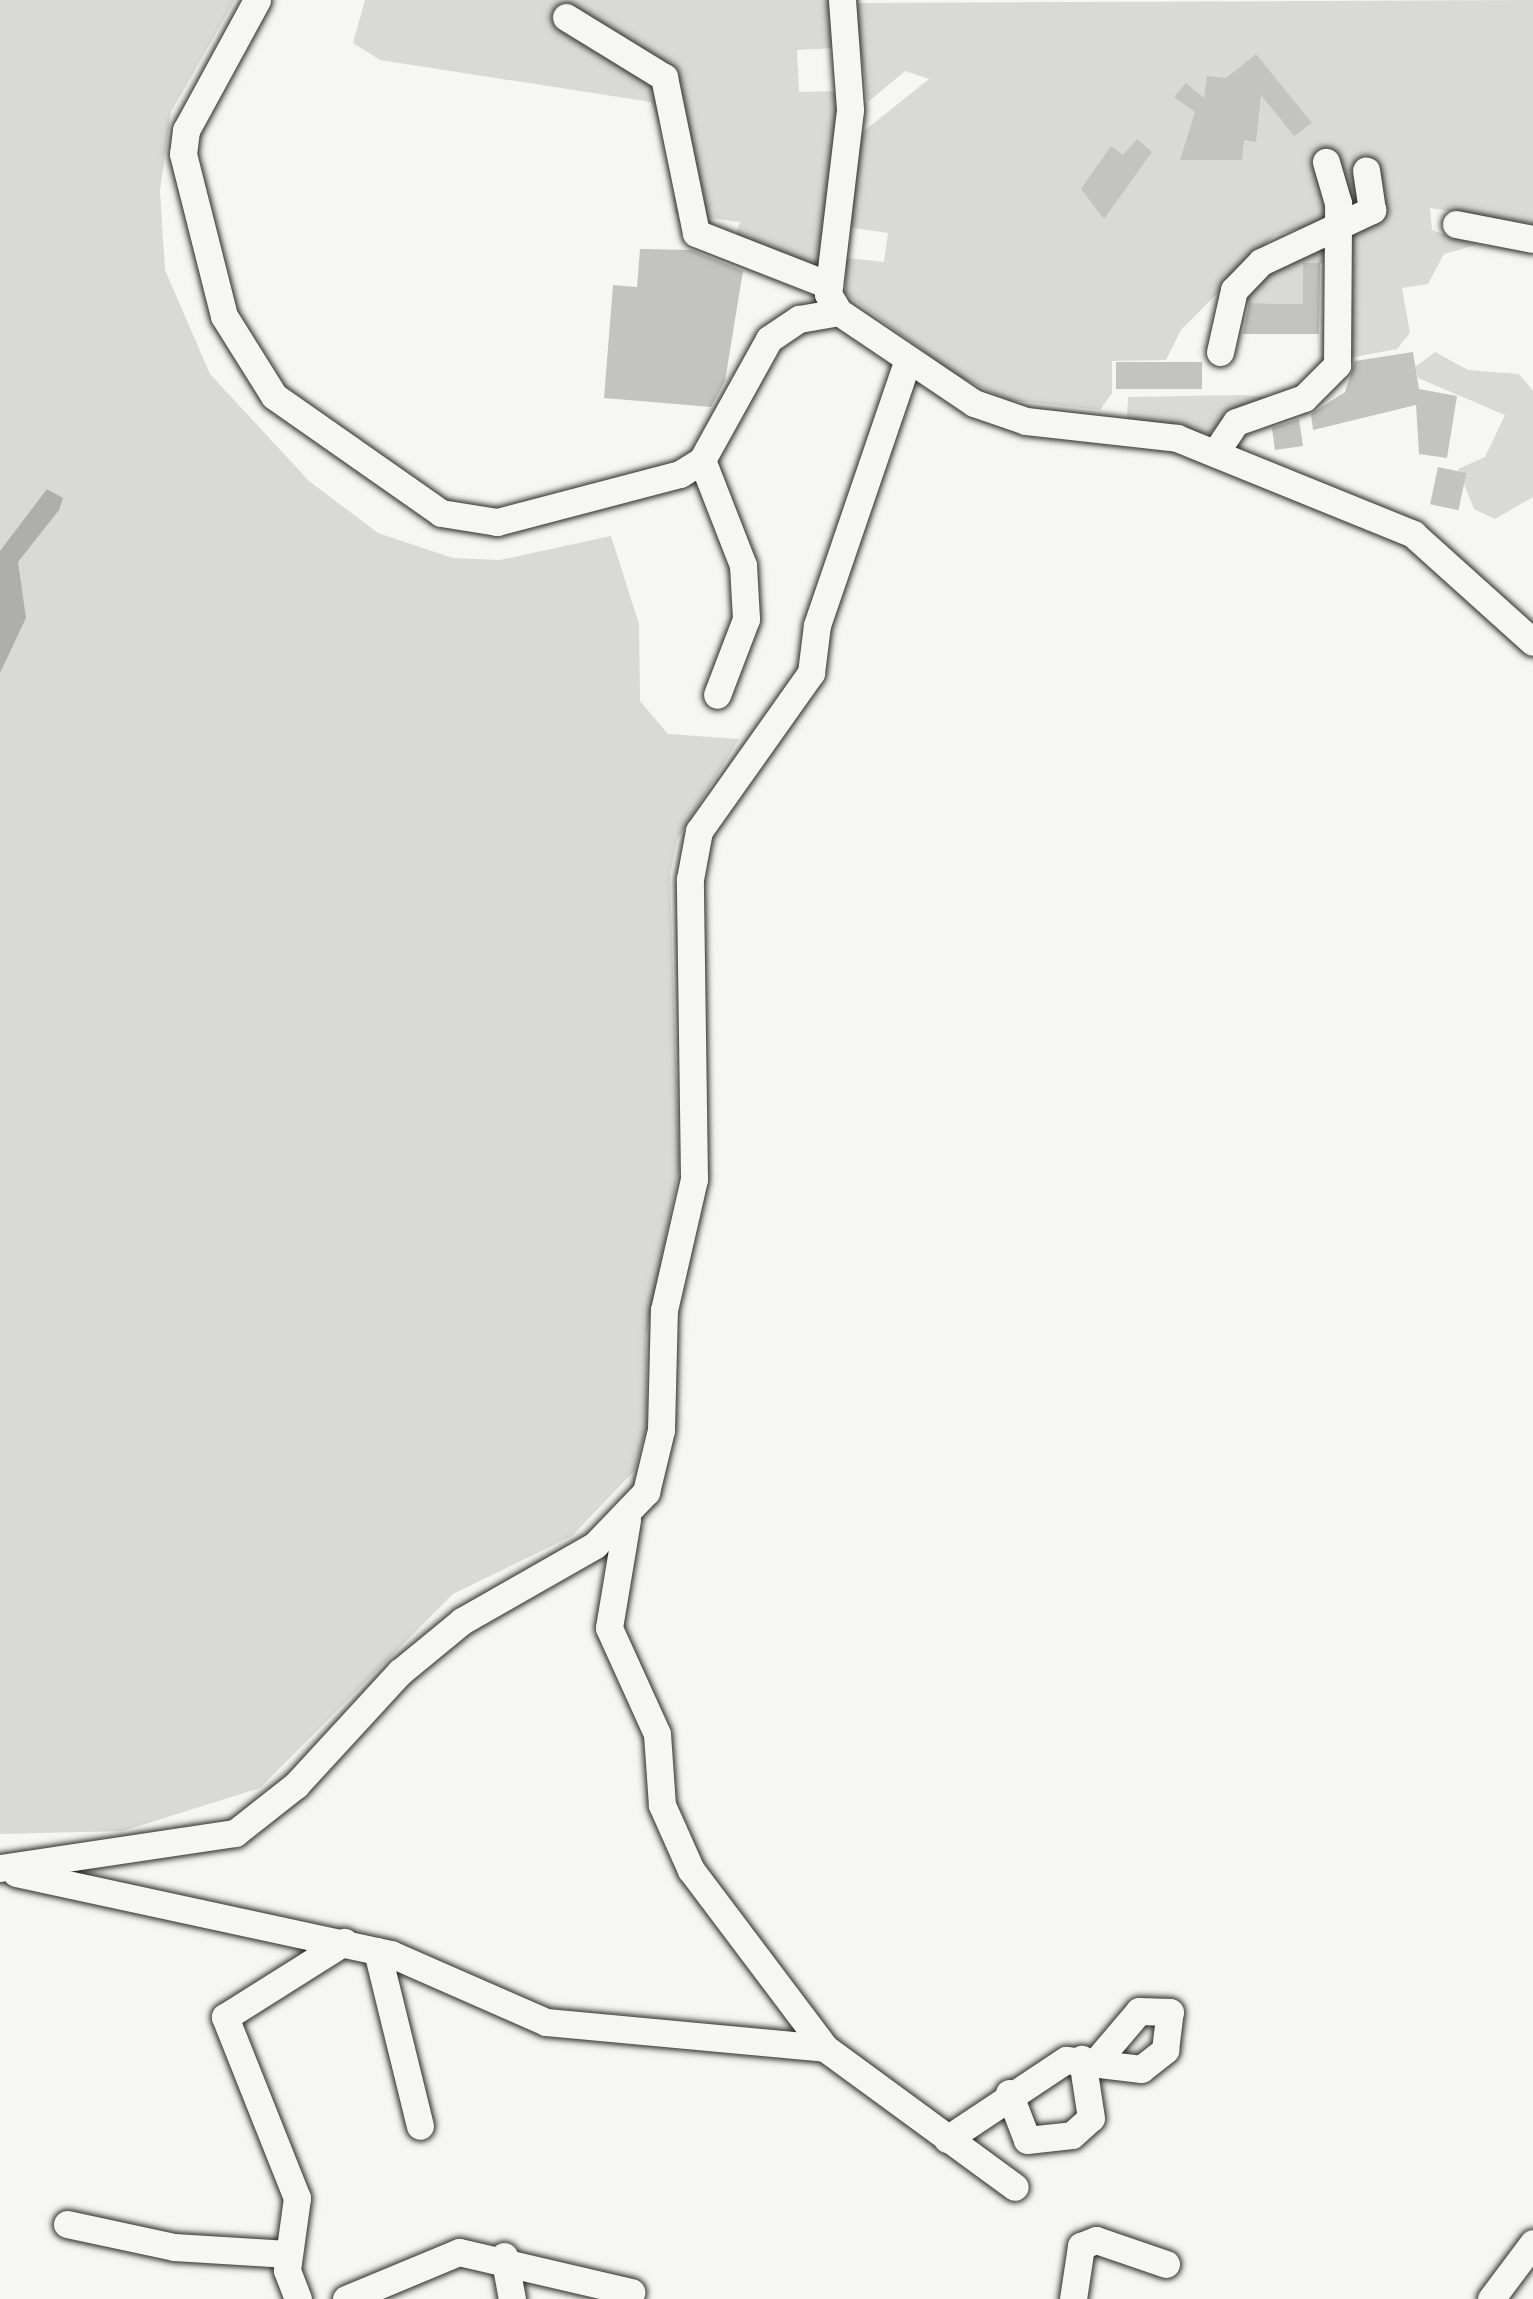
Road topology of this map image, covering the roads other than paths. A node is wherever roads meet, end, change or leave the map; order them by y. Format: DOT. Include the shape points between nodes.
graph roads {
  1 [pos="257,0"];
  2 [pos="842,0"];
  3 [pos="566,17"];
  4 [pos="1326,162"];
  5 [pos="1366,170"];
  6 [pos="1456,224"];
  7 [pos="1338,229"];
  8 [pos="1533,239"];
  9 [pos="829,285"];
  10 [pos="839,312"];
  11 [pos="1220,352"];
  12 [pos="908,359"];
  13 [pos="1215,453"];
  14 [pos="702,460"];
  15 [pos="1533,642"];
  16 [pos="717,694"];
  17 [pos="627,1520"];
  18 [pos="0,1868"];
  19 [pos="344,1942"];
  20 [pos="376,1951"];
  21 [pos="825,2048"];
  22 [pos="1009,2093"];
  23 [pos="420,2126"];
  24 [pos="947,2139"];
  25 [pos="1015,2187"];
  26 [pos="67,2224"];
  27 [pos="1533,2243"];
  28 [pos="288,2254"];
  29 [pos="505,2256"];
  30 [pos="1166,2264"];
  31 [pos="632,2292"];
  32 [pos="298,2299"];
  33 [pos="346,2299"];
  34 [pos="512,2299"];
  35 [pos="1073,2299"];
  36 [pos="1491,2299"];
  1 -- 14 [label="street" via="186,130 183,154 224,316 274,396 469,523 680,475"];
  2 -- 9 [label="street" via="850,110"];
  3 -- 9 [label="street" via="664,77 696,233"];
  4 -- 7 [label="street"];
  5 -- 7 [label="street" via="1372,211"];
  6 -- 8 [label="street"];
  7 -- 11 [label="street" via="1261,262 1234,290"];
  7 -- 13 [label="street" via="1337,365 1304,398 1236,422"];
  9 -- 10 [label="street"];
  10 -- 12 [label="street"];
  10 -- 14 [label="street" via="799,320 769,339"];
  12 -- 13 [label="street" via="974,403 1026,421 1177,438"];
  12 -- 17 [label="street" via="817,625 811,674 699,831 690,879 694,1179 664,1310 655,1464"];
  13 -- 15 [label="street" via="1413,534"];
  14 -- 16 [label="street" via="743,565 746,619"];
  17 -- 18 [label="street" via="462,1621 235,1833"];
  17 -- 21 [label="street" via="609,1628 657,1733 670,1829"];
  18 -- 19 [label="street"];
  19 -- 20 [label="street"];
  19 -- 28 [label="street" via="225,2017 297,2198"];
  20 -- 21 [label="street" via="546,2022"];
  20 -- 23 [label="street"];
  21 -- 24 [label="street"];
  22 -- 22 [label="street" via="1091,2058 1091,2118 1072,2134 1027,2140"];
  22 -- 24 [label="street"];
  24 -- 25 [label="street"];
  26 -- 28 [label="street" via="174,2247"];
  27 -- 36 [label="street"];
  28 -- 32 [label="street"];
  29 -- 31 [label="street"];
  29 -- 33 [label="street" via="459,2252"];
  29 -- 34 [label="street"];
  30 -- 35 [label="street" via="1096,2240 1081,2246"];
}
